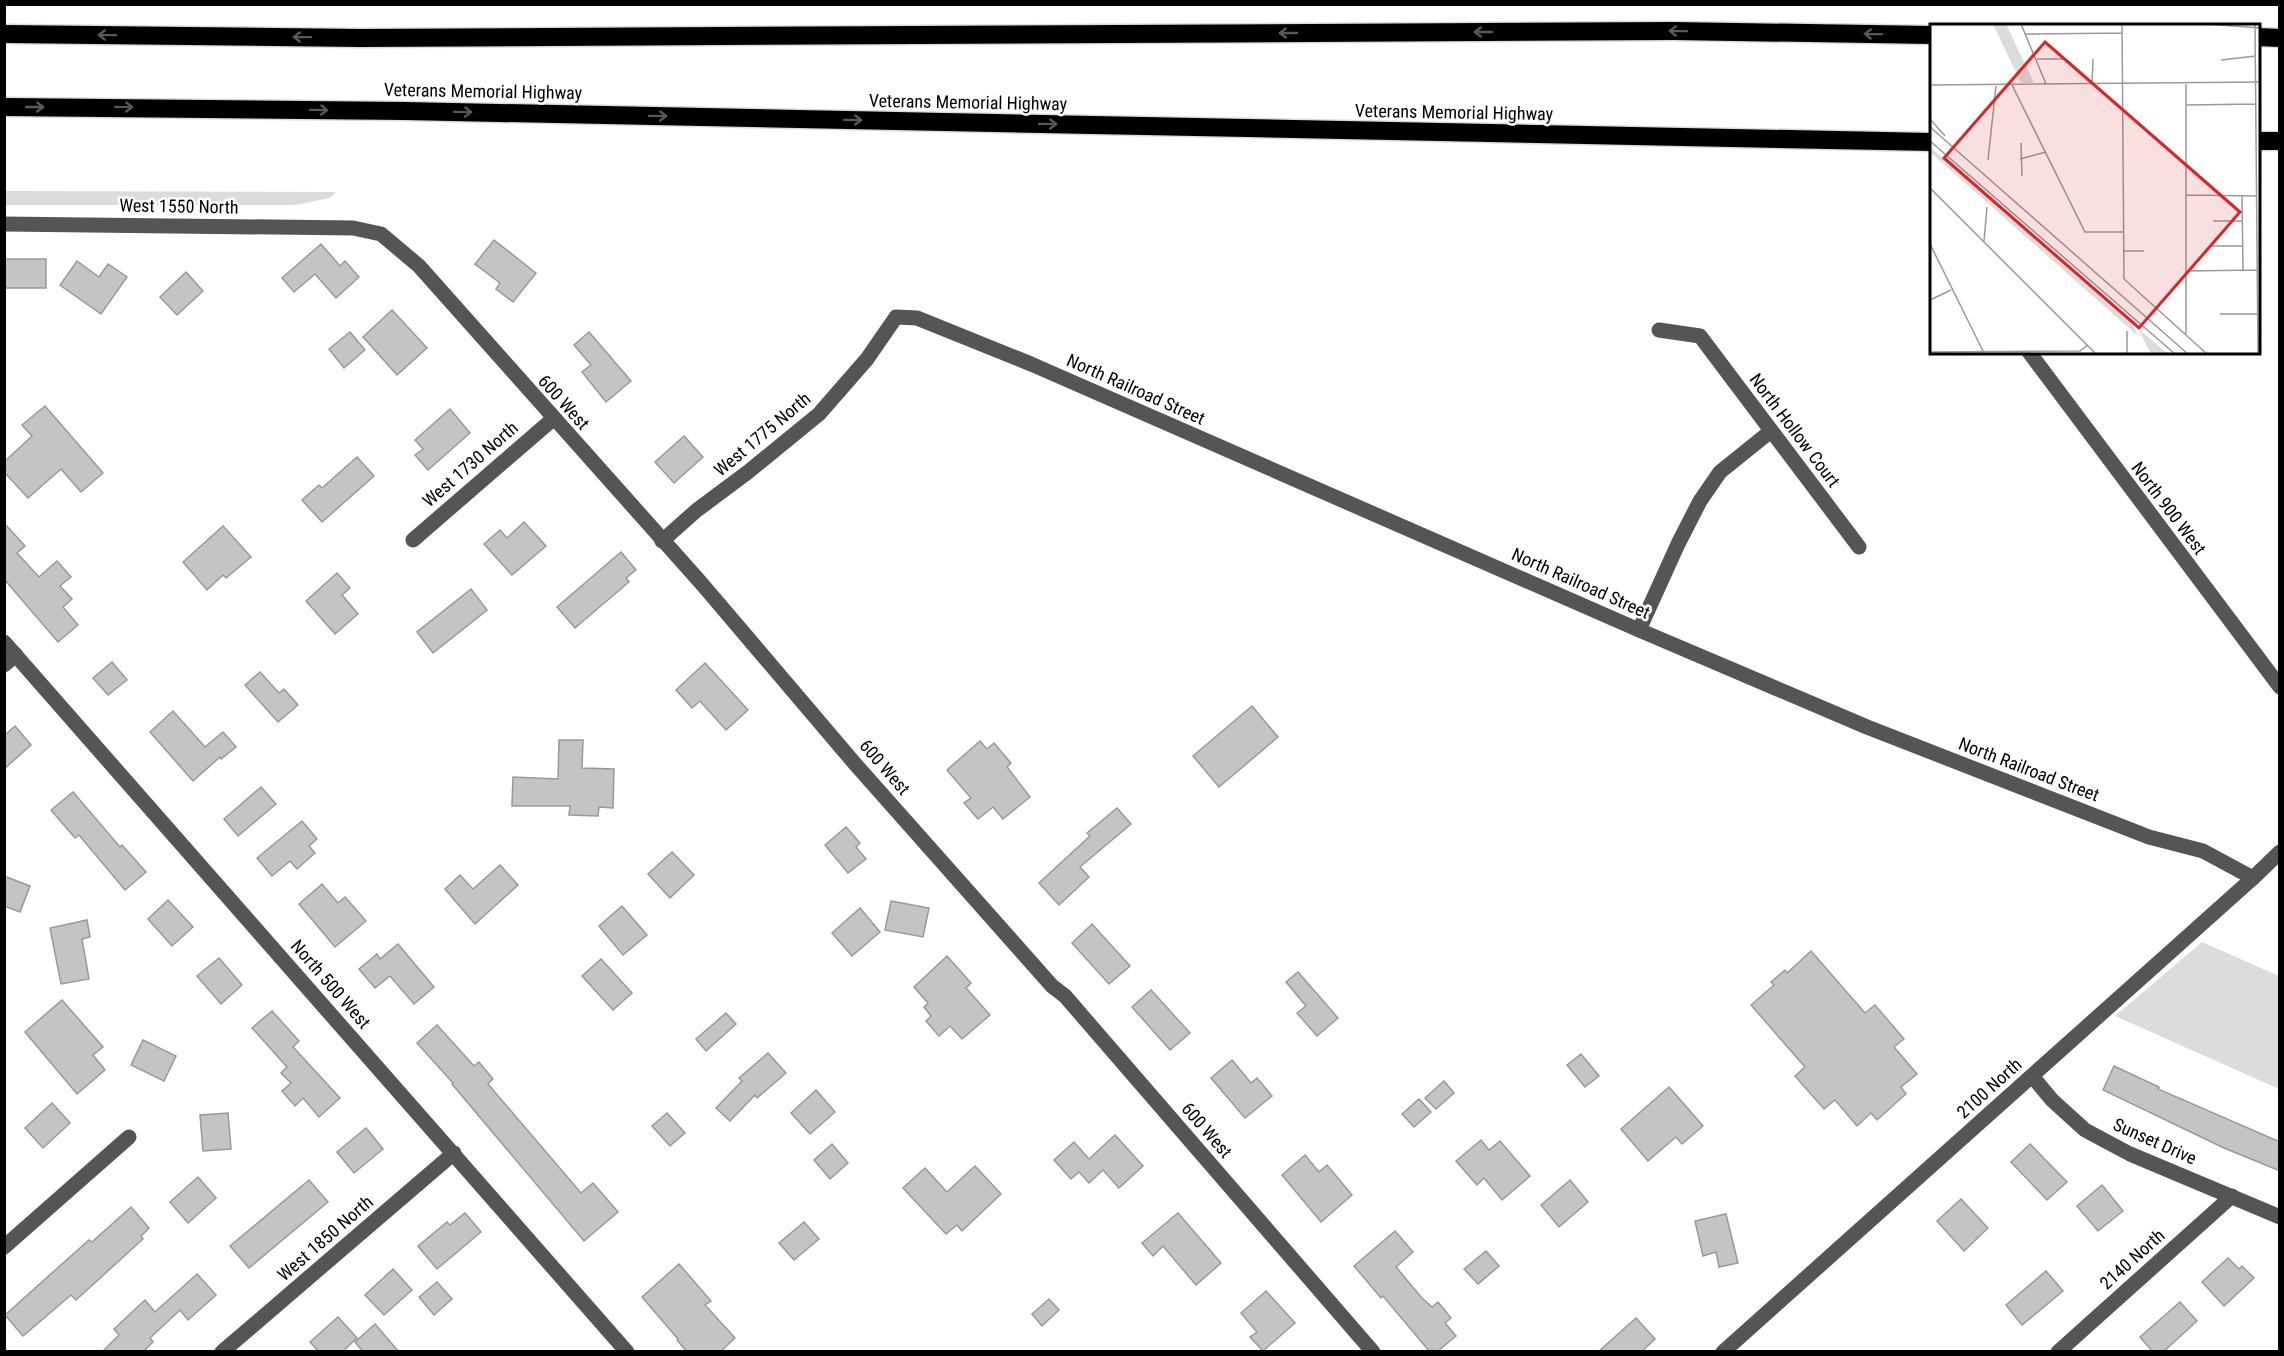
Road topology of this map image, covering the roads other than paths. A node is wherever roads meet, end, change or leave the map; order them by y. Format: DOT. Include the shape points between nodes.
graph roads {
  1 [pos="4,34"];
  2 [pos="1930,35"];
  3 [pos="2260,37"];
  4 [pos="2280,38"];
  5 [pos="4,107"];
  6 [pos="2260,141"];
  7 [pos="2280,141"];
  8 [pos="1930,142"];
  9 [pos="4,224"];
  10 [pos="353,228"];
  11 [pos="896,317"];
  12 [pos="1659,330"];
  13 [pos="2030,354"];
  14 [pos="553,419"];
  15 [pos="1771,431"];
  16 [pos="412,540"];
  17 [pos="662,541"];
  18 [pos="1859,547"];
  19 [pos="1639,630"];
  20 [pos="4,642"];
  21 [pos="10,660"];
  22 [pos="2280,687"];
  23 [pos="2280,852"];
  24 [pos="2253,878"];
  25 [pos="2032,1076"];
  26 [pos="129,1137"];
  27 [pos="454,1153"];
  28 [pos="2232,1196"];
  29 [pos="2280,1217"];
  30 [pos="4,1247"];
  31 [pos="1724,1351"];
  32 [pos="222,1352"];
  33 [pos="627,1352"];
  34 [pos="1373,1352"];
  35 [pos="2058,1352"];
  2 -- 1 [label="highway, one-way" via="1662,31 360,38"];
  3 -- 4 [label="highway"];
  5 -- 8 [label="highway, Veterans Memorial Highway, one-way" via="405,111"];
  6 -- 7 [label="highway"];
  9 -- 10 [label="street, West 1550 North"];
  10 -- 14 [label="street, 600 West" via="381,234 419,266"];
  11 -- 17 [label="street, West 1775 North" via="867,359 819,414"];
  11 -- 19 [label="street, North Railroad Street" via="917,318 1031,364"];
  12 -- 15 [label="street, North Hollow Court" via="1700,336"];
  13 -- 22 [label="street, North 900 West"];
  14 -- 16 [label="street, West 1730 North"];
  14 -- 17 [label="street, 600 West"];
  15 -- 18 [label="street, North Hollow Court"];
  15 -- 19 [label="street" via="1720,472 1700,501"];
  17 -- 34 [label="street, 600 West" via="1052,986 1065,996"];
  19 -- 24 [label="street, North Railroad Street" via="1867,727 2148,837 2203,851"];
  20 -- 21 [label="street, North 500 West"];
  21 -- 27 [label="street, North 500 West"];
  23 -- 24 [label="street, 2100 North"];
  24 -- 25 [label="street, 2100 North"];
  25 -- 28 [label="street, Sunset Drive" via="2085,1130 2130,1154"];
  25 -- 31 [label="street, 2100 North"];
  26 -- 30 [label="street"];
  27 -- 32 [label="street, West 1850 North"];
  27 -- 33 [label="street, North 500 West"];
  28 -- 29 [label="street, Sunset Drive"];
  28 -- 35 [label="street, 2140 North"];
}
